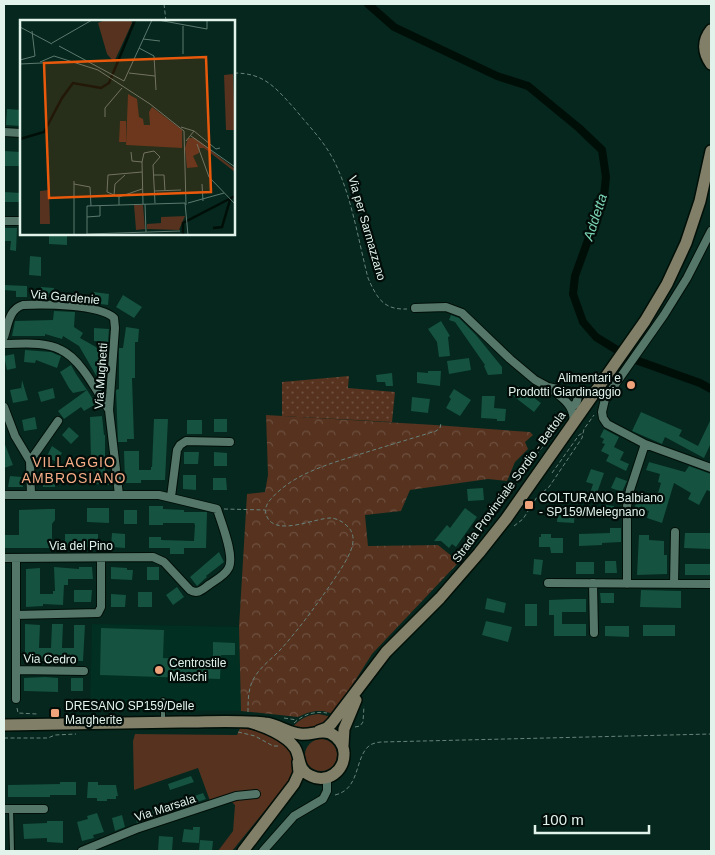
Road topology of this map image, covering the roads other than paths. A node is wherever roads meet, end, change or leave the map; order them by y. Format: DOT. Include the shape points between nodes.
graph roads {
  1 [pos="711,30"];
  2 [pos="711,63"];
  3 [pos="4,132"];
  4 [pos="20,133"];
  5 [pos="711,151"];
  6 [pos="4,221"];
  7 [pos="20,221"];
  8 [pos="711,231"];
  9 [pos="415,308"];
  10 [pos="114,318"];
  11 [pos="4,337"];
  12 [pos="4,344"];
  13 [pos="548,387"];
  14 [pos="598,388"];
  15 [pos="573,392"];
  16 [pos="568,403"];
  17 [pos="4,407"];
  18 [pos="109,410"];
  19 [pos="58,421"];
  20 [pos="572,425"];
  21 [pos="230,442"];
  22 [pos="645,444"];
  23 [pos="30,462"];
  24 [pos="711,468"];
  25 [pos="4,495"];
  26 [pos="31,495"];
  27 [pos="119,495"];
  28 [pos="171,497"];
  29 [pos="675,532"];
  30 [pos="4,558"];
  31 [pos="16,558"];
  32 [pos="101,558"];
  33 [pos="548,583"];
  34 [pos="594,584"];
  35 [pos="627,584"];
  36 [pos="674,584"];
  37 [pos="711,584"];
  38 [pos="16,616"];
  39 [pos="594,633"];
  40 [pos="16,670"];
  41 [pos="84,671"];
  42 [pos="362,684"];
  43 [pos="16,699"];
  44 [pos="163,700"];
  45 [pos="248,719"];
  46 [pos="162,722"];
  47 [pos="4,725"];
  48 [pos="315,732"];
  49 [pos="344,751"];
  50 [pos="298,760"];
  51 [pos="324,782"];
  52 [pos="256,794"];
  53 [pos="284,800"];
  54 [pos="7,809"];
  55 [pos="44,809"];
  56 [pos="12,851"];
  57 [pos="82,851"];
  58 [pos="243,851"];
  59 [pos="263,851"];
  1 -- 2 [label="street" via="704,47"];
  3 -- 4 [label="street"];
  5 -- 14 [label="street, Strada Provinciale Sordio - Bettola" via="700,201 686,243 667,284"];
  6 -- 7 [label="street"];
  8 -- 22 [label="street" via="683,284 601,410 607,424"];
  9 -- 13 [label="street" via="446,307 460,311 510,359"];
  10 -- 11 [label="street, Via Gardenie" via="91,309 23,305 12,312"];
  10 -- 18 [label="street, Via Mughetti"];
  12 -- 18 [label="street" via="38,344 63,351 79,366"];
  13 -- 15 [label="street"];
  13 -- 16 [label="street"];
  14 -- 15 [label="street" via="585,394"];
  14 -- 20 [label="street, Strada Provinciale Sordio - Bettola"];
  15 -- 16 [label="street" via="565,395"];
  15 -- 16 [label="street" via="578,401 575,405"];
  16 -- 20 [label="street" via="574,413"];
  17 -- 23 [label="street"];
  18 -- 27 [label="street, Via Mughetti"];
  19 -- 23 [label="street"];
  20 -- 42 [label="street, Strada Provinciale Sordio - Bettola" via="480,554 386,652"];
  21 -- 28 [label="street" via="187,441 180,444"];
  22 -- 24 [label="street"];
  22 -- 35 [label="street" via="627,506"];
  23 -- 26 [label="street"];
  25 -- 26 [label="street"];
  26 -- 27 [label="street"];
  27 -- 28 [label="street"];
  28 -- 32 [label="street, Via del Pino" via="217,509 230,555 231,564 226,572 195,592 159,559"];
  29 -- 36 [label="street"];
  30 -- 31 [label="street, Via del Pino"];
  31 -- 32 [label="street, Via del Pino"];
  31 -- 38 [label="street"];
  32 -- 38 [label="street" via="99,611 94,614"];
  33 -- 34 [label="street"];
  34 -- 35 [label="street"];
  34 -- 39 [label="street"];
  35 -- 36 [label="street"];
  36 -- 37 [label="street"];
  38 -- 40 [label="street"];
  40 -- 41 [label="street, Via Cedro"];
  40 -- 43 [label="street"];
  42 -- 48 [label="street, Strada Provinciale Sordio - Bettola" via="328,727"];
  42 -- 49 [label="street, Strada Provinciale Sordio - Bettola" via="342,736"];
  44 -- 46 [label="lane"];
  45 -- 46 [label="street"];
  45 -- 48 [label="street" via="297,734"];
  45 -- 50 [label="street" via="287,740 295,748"];
  46 -- 47 [label="street"];
  48 -- 49 [label="street" via="335,736"];
  48 -- 50 [label="street" via="300,744"];
  49 -- 51 [label="street" via="341,767"];
  50 -- 51 [label="street" via="306,773"];
  50 -- 53 [label="street" via="298,777"];
  51 -- 53 [label="street" via="304,782"];
  51 -- 59 [label="street" via="323,799 289,820"];
  52 -- 57 [label="street, Via Marsala" via="236,796 136,829"];
  53 -- 58 [label="street"];
  54 -- 55 [label="street"];
  54 -- 56 [label="lane"];
}
